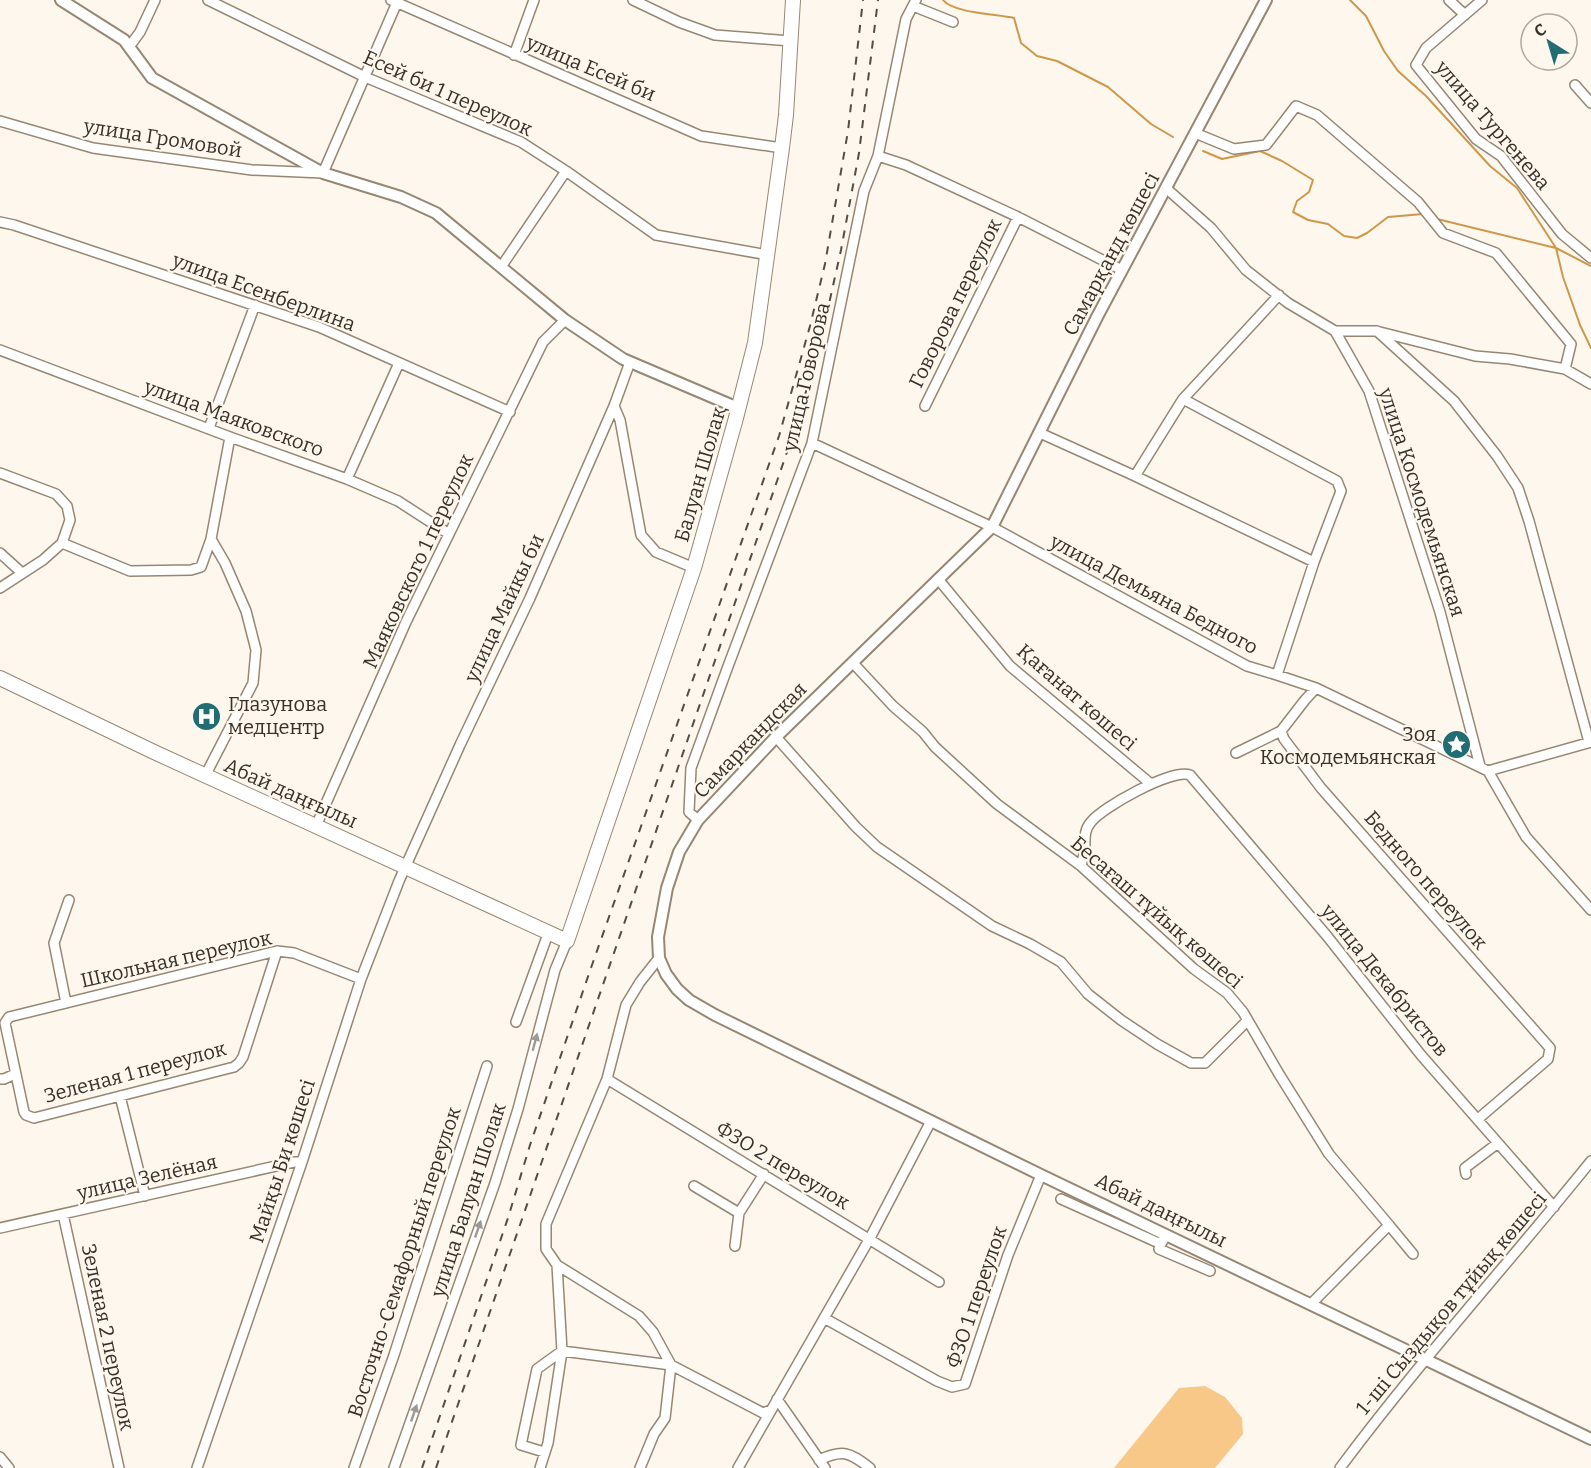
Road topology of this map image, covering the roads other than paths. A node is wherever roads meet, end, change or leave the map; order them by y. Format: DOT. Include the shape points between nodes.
graph roads {
  1 [pos="61,0"];
  2 [pos="155,0"];
  3 [pos="208,0"];
  4 [pos="534,0"];
  5 [pos="633,0"];
  6 [pos="793,0"];
  7 [pos="1266,0"];
  8 [pos="1449,0"];
  9 [pos="1482,0"];
  10 [pos="396,1"];
  11 [pos="914,3"];
  12 [pos="1465,15"];
  13 [pos="953,22"];
  14 [pos="791,40"];
  15 [pos="129,47"];
  16 [pos="514,55"];
  17 [pos="365,77"];
  18 [pos="1575,85"];
  19 [pos="1591,103"];
  20 [pos="0,121"];
  21 [pos="1195,133"];
  22 [pos="782,148"];
  23 [pos="878,156"];
  24 [pos="566,171"];
  25 [pos="323,173"];
  26 [pos="1167,189"];
  27 [pos="1018,217"];
  28 [pos="0,222"];
  29 [pos="768,255"];
  30 [pos="1591,258"];
  31 [pos="501,267"];
  32 [pos="1122,270"];
  33 [pos="1279,295"];
  34 [pos="255,305"];
  35 [pos="565,320"];
  36 [pos="1377,331"];
  37 [pos="1335,332"];
  38 [pos="0,350"];
  39 [pos="630,362"];
  40 [pos="399,363"];
  41 [pos="1565,369"];
  42 [pos="1591,384"];
  43 [pos="1183,399"];
  44 [pos="614,406"];
  45 [pos="925,406"];
  46 [pos="738,408"];
  47 [pos="510,412"];
  48 [pos="209,428"];
  49 [pos="1040,433"];
  50 [pos="230,437"];
  51 [pos="812,443"];
  52 [pos="0,473"];
  53 [pos="1135,476"];
  54 [pos="347,479"];
  55 [pos="992,527"];
  56 [pos="449,534"];
  57 [pos="211,539"];
  58 [pos="62,543"];
  59 [pos="0,553"];
  60 [pos="1314,562"];
  61 [pos="694,568"];
  62 [pos="22,573"];
  63 [pos="938,579"];
  64 [pos="0,588"];
  65 [pos="853,663"];
  66 [pos="1277,675"];
  67 [pos="0,678"];
  68 [pos="1316,688"];
  69 [pos="1281,731"];
  70 [pos="776,736"];
  71 [pos="1590,742"];
  72 [pos="1236,753"];
  73 [pos="1484,769"];
  74 [pos="205,776"];
  75 [pos="1150,784"];
  76 [pos="698,820"];
  77 [pos="316,826"];
  78 [pos="1081,866"];
  79 [pos="405,867"];
  80 [pos="69,900"];
  81 [pos="1591,910"];
  82 [pos="548,934"];
  83 [pos="567,941"];
  84 [pos="277,951"];
  85 [pos="659,958"];
  86 [pos="361,979"];
  87 [pos="66,1003"];
  88 [pos="9,1017"];
  89 [pos="1247,1021"];
  90 [pos="516,1022"];
  91 [pos="487,1066"];
  92 [pos="15,1074"];
  93 [pos="0,1079"];
  94 [pos="607,1079"];
  95 [pos="120,1096"];
  96 [pos="1478,1119"];
  97 [pos="931,1121"];
  98 [pos="1498,1143"];
  99 [pos="1591,1161"];
  100 [pos="302,1162"];
  101 [pos="764,1174"];
  102 [pos="1466,1174"];
  103 [pos="1041,1175"];
  104 [pos="694,1186"];
  105 [pos="145,1196"];
  106 [pos="1061,1199"];
  107 [pos="1554,1207"];
  108 [pos="739,1213"];
  109 [pos="63,1214"];
  110 [pos="1389,1225"];
  111 [pos="0,1228"];
  112 [pos="870,1238"];
  113 [pos="1163,1239"];
  114 [pos="735,1246"];
  115 [pos="1413,1254"];
  116 [pos="557,1265"];
  117 [pos="1210,1271"];
  118 [pos="939,1282"];
  119 [pos="1311,1304"];
  120 [pos="824,1318"];
  121 [pos="562,1351"];
  122 [pos="1426,1360"];
  123 [pos="671,1365"];
  124 [pos="777,1399"];
  125 [pos="771,1410"];
  126 [pos="1591,1439"];
  127 [pos="544,1452"];
  128 [pos="0,1457"];
  129 [pos="822,1464"];
  130 [pos="9,1468"];
  131 [pos="119,1468"];
  132 [pos="197,1468"];
  133 [pos="354,1468"];
  134 [pos="394,1468"];
  135 [pos="540,1468"];
  136 [pos="640,1468"];
  137 [pos="738,1468"];
  138 [pos="870,1468"];
  139 [pos="1340,1468"];
  1 -- 15 [label="street"];
  2 -- 15 [label="street"];
  3 -- 17 [label="street, Есей би 1 переулок"];
  4 -- 16 [label="street"];
  5 -- 14 [label="street" via="715,35"];
  6 -- 14 [label="main road, Балуан Шолақ"];
  7 -- 21 [label="street, Самарқанд көшесі"];
  8 -- 12 [label="street"];
  9 -- 12 [label="street, улица Тургенева"];
  10 -- 16 [label="street, улица Есей би"];
  10 -- 17 [label="street"];
  11 -- 13 [label="street"];
  11 -- 23 [label="street, улица Говорова" via="906,20"];
  12 -- 30 [label="street, улица Тургенева" via="1426,48 1416,65 1476,140 1501,156 1562,234"];
  14 -- 22 [label="main road, Балуан Шолақ"];
  15 -- 25 [label="street" via="152,78"];
  16 -- 22 [label="street, улица Есей би" via="701,136"];
  17 -- 24 [label="street, Есей би 1 переулок" via="521,142"];
  17 -- 25 [label="street"];
  18 -- 19 [label="street"];
  20 -- 25 [label="street, улица Громовой" via="93,148 252,170"];
  21 -- 26 [label="street, Самарқанд көшесі"];
  21 -- 41 [label="street" via="1234,149 1266,145 1296,106 1317,115 1418,202 1443,233 1496,253 1571,345"];
  22 -- 29 [label="main road, Балуан Шолақ"];
  23 -- 27 [label="street, Говорова переулок"];
  23 -- 51 [label="street, улица Говорова" via="864,191"];
  24 -- 29 [label="street, Есей би 1 переулок" via="656,235"];
  24 -- 31 [label="street"];
  25 -- 31 [label="street" via="401,197 436,213"];
  26 -- 32 [label="street, Самарқанд көшесі"];
  26 -- 33 [label="street, улица Космодемьянская" via="1211,228 1246,270"];
  27 -- 32 [label="street, Говорова переулок"];
  27 -- 45 [label="street, Говорова переулок"];
  28 -- 34 [label="street, улица Есенберлина"];
  29 -- 46 [label="main road, Балуан Шолақ" via="755,343"];
  31 -- 35 [label="street"];
  32 -- 49 [label="street, Самарқанд көшесі"];
  33 -- 37 [label="street, улица Космодемьянская"];
  33 -- 43 [label="street"];
  34 -- 40 [label="street, улица Есенберлина" via="319,327"];
  34 -- 48 [label="street"];
  35 -- 39 [label="street"];
  35 -- 47 [label="street, Маяковского 1 переулок" via="543,342"];
  36 -- 37 [label="street"];
  36 -- 41 [label="street" via="1475,356"];
  36 -- 71 [label="street" via="1454,401 1518,488"];
  37 -- 73 [label="street, улица Космодемьянская" via="1373,402 1440,612"];
  38 -- 48 [label="street, улица Маяковского"];
  39 -- 44 [label="street, улица Майкы би"];
  39 -- 46 [label="street"];
  40 -- 47 [label="street, улица Есенберлина"];
  40 -- 54 [label="street"];
  41 -- 42 [label="street"];
  43 -- 53 [label="street"];
  43 -- 60 [label="street" via="1337,481 1341,491"];
  44 -- 61 [label="street" via="620,420 641,535 656,552"];
  44 -- 79 [label="street, улица Майкы би"];
  46 -- 61 [label="main road, Балуан Шолақ"];
  47 -- 56 [label="street, Маяковского 1 переулок"];
  48 -- 50 [label="street, улица Маяковского"];
  49 -- 53 [label="street"];
  49 -- 55 [label="street, Самарқанд көшесі"];
  50 -- 54 [label="street, улица Маяковского"];
  50 -- 57 [label="street"];
  51 -- 55 [label="street, улица Демьяна Бедного"];
  51 -- 76 [label="street, улица Говорова" via="691,768 689,812"];
  52 -- 58 [label="street" via="56,494 67,506 70,520"];
  53 -- 60 [label="street"];
  54 -- 56 [label="street, улица Маяковского" via="398,501"];
  55 -- 63 [label="street, Самаркандская"];
  55 -- 66 [label="street, улица Демьяна Бедного" via="1247,666"];
  56 -- 77 [label="street, Маяковского 1 переулок"];
  57 -- 58 [label="street" via="201,567 191,570 130,571"];
  57 -- 74 [label="street" via="246,611 256,650 253,683"];
  58 -- 62 [label="street"];
  59 -- 62 [label="street"];
  60 -- 66 [label="street"];
  61 -- 83 [label="main road, Балуан Шолақ"];
  62 -- 64 [label="street"];
  63 -- 65 [label="street, Самаркандская"];
  63 -- 75 [label="street, Қағанат көшесі" via="1010,666"];
  65 -- 70 [label="street, Самаркандская"];
  65 -- 78 [label="street, Бесағаш тұйық көшесі" via="990,797"];
  66 -- 68 [label="street, улица Демьяна Бедного"];
  67 -- 74 [label="main road, Абай даңғылы"];
  68 -- 69 [label="street"];
  68 -- 73 [label="street, улица Демьяна Бедного"];
  69 -- 72 [label="street"];
  69 -- 96 [label="street, Бедного переулок" via="1321,788 1550,1048 1548,1059"];
  70 -- 76 [label="street, Самаркандская"];
  70 -- 89 [label="street" via="877,847 992,926 1061,962 1088,993 1157,1044 1191,1063 1205,1063"];
  71 -- 73 [label="street"];
  73 -- 81 [label="street" via="1526,837"];
  74 -- 77 [label="main road, Абай даңғылы"];
  75 -- 78 [label="street" via="1117,801 1090,823 1084,835"];
  75 -- 96 [label="street, улица Декабристов" via="1180,774 1190,775"];
  76 -- 85 [label="street, Самаркандская" via="679,852 667,888 658,937"];
  77 -- 79 [label="main road, Абай даңғылы"];
  78 -- 89 [label="street, Бесағаш тұйық көшесі" via="1194,969 1227,993"];
  79 -- 82 [label="main road, Абай даңғылы"];
  79 -- 86 [label="street, Майқы Би көшесі"];
  80 -- 87 [label="street, Школьная переулок" via="54,943"];
  82 -- 83 [label="main road, Абай даңғылы"];
  82 -- 90 [label="street"];
  134 -- 83 [label="street, улица Балуан Шолак, one-way" via="495,1183 555,970"];
  84 -- 86 [label="street, Школьная переулок" via="294,953"];
  84 -- 87 [label="street, Школьная переулок"];
  84 -- 95 [label="street, Зеленая 1 переулок" via="239,1063"];
  85 -- 94 [label="street" via="626,1005"];
  85 -- 97 [label="street, Абай даңғылы" via="677,989 715,1015"];
  86 -- 100 [label="street, Майқы Би көшесі"];
  87 -- 88 [label="street, Школьная переулок"];
  88 -- 92 [label="street, Зеленая 1 переулок" via="4,1023"];
  89 -- 110 [label="street, Бесағаш тұйық көшесі" via="1329,1154"];
  91 -- 133 [label="street, Восточно-Семафорный переулок"];
  92 -- 93 [label="street"];
  92 -- 95 [label="street, Зеленая 1 переулок" via="24,1113 34,1118"];
  94 -- 101 [label="street, ФЗО 2 переулок"];
  94 -- 116 [label="street" via="546,1224 546,1250"];
  95 -- 105 [label="street"];
  96 -- 98 [label="street, улица Декабристов"];
  97 -- 103 [label="street, Абай даңғылы"];
  97 -- 112 [label="street"];
  98 -- 102 [label="street" via="1465,1168"];
  98 -- 107 [label="street, улица Декабристов"];
  99 -- 107 [label="street, 1-ші Сыздықов тұйық көшесі"];
  100 -- 105 [label="street, улица Зелёная"];
  100 -- 132 [label="street, Майқы Би көшесі"];
  101 -- 108 [label="street"];
  101 -- 112 [label="street, ФЗО 2 переулок"];
  103 -- 113 [label="street, Абай даңғылы"];
  103 -- 120 [label="street, ФЗО 1 переулок" via="1008,1256 965,1384 952,1387 938,1382"];
  104 -- 108 [label="street"];
  105 -- 109 [label="street, улица Зелёная"];
  106 -- 113 [label="street"];
  107 -- 122 [label="street, 1-ші Сыздықов тұйық көшесі"];
  108 -- 114 [label="street"];
  109 -- 111 [label="street, улица Зелёная"];
  109 -- 131 [label="street, Зеленая 2 переулок"];
  110 -- 115 [label="street, Бесағаш тұйық көшесі"];
  110 -- 119 [label="street"];
  112 -- 118 [label="street, ФЗО 2 переулок"];
  112 -- 120 [label="street"];
  113 -- 117 [label="street" via="1159,1249"];
  113 -- 119 [label="street, Абай даңғылы"];
  116 -- 121 [label="street"];
  116 -- 123 [label="street" via="639,1316"];
  119 -- 122 [label="street, Абай даңғылы"];
  120 -- 124 [label="street"];
  121 -- 123 [label="street"];
  121 -- 127 [label="street"];
  121 -- 127 [label="street" via="537,1369 521,1445"];
  122 -- 126 [label="street, Абай даңғылы"];
  122 -- 139 [label="street, 1-ші Сыздықов тұйық көшесі"];
  123 -- 125 [label="street" via="763,1413"];
  123 -- 136 [label="street" via="665,1418"];
  124 -- 125 [label="street"];
  124 -- 129 [label="street"];
  125 -- 137 [label="street"];
  127 -- 135 [label="street"];
  128 -- 130 [label="street"];
  129 -- 138 [label="street" via="834,1453 846,1452"];
}
